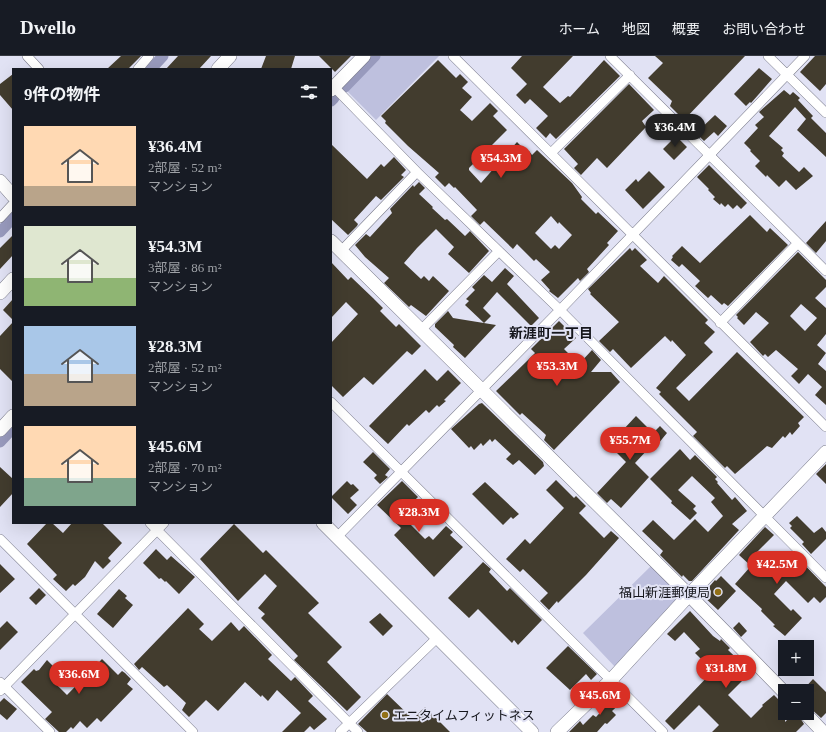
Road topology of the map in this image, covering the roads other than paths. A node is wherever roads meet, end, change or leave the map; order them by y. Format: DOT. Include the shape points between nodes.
graph roads {
  1 [pos="27,56"];
  2 [pos="149,56"];
  3 [pos="230,56"];
  4 [pos="364,56"];
  5 [pos="453,56"];
  6 [pos="610,56"];
  7 [pos="768,56"];
  8 [pos="805,56"];
  9 [pos="38,68"];
  10 [pos="139,68"];
  11 [pos="219,68"];
  12 [pos="787,74"];
  13 [pos="630,75"];
  14 [pos="332,88"];
  15 [pos="826,113"];
  16 [pos="552,153"];
  17 [pos="708,155"];
  18 [pos="416,172"];
  19 [pos="0,181"];
  20 [pos="12,195"];
  21 [pos="12,205"];
  22 [pos="0,218"];
  23 [pos="633,234"];
  24 [pos="332,242"];
  25 [pos="798,243"];
  26 [pos="341,251"];
  27 [pos="499,251"];
  28 [pos="826,271"];
  29 [pos="12,280"];
  30 [pos="0,293"];
  31 [pos="560,310"];
  32 [pos="720,323"];
  33 [pos="420,331"];
  34 [pos="480,390"];
  35 [pos="332,403"];
  36 [pos="12,417"];
  37 [pos="826,427"];
  38 [pos="0,430"];
  39 [pos="826,452"];
  40 [pos="401,473"];
  41 [pos="764,516"];
  42 [pos="151,524"];
  43 [pos="163,524"];
  44 [pos="324,524"];
  45 [pos="157,530"];
  46 [pos="337,537"];
  47 [pos="0,539"];
  48 [pos="826,578"];
  49 [pos="689,595"];
  50 [pos="76,614"];
  51 [pos="437,638"];
  52 [pos="611,680"];
  53 [pos="778,686"];
  54 [pos="2,687"];
  55 [pos="812,720"];
  56 [pos="349,723"];
  57 [pos="50,732"];
  58 [pos="193,732"];
  59 [pos="340,732"];
  60 [pos="358,732"];
  61 [pos="532,732"];
  62 [pos="557,732"];
  63 [pos="663,732"];
  64 [pos="823,732"];
  1 -- 9 [label="street"];
  2 -- 10 [label="street"];
  3 -- 11 [label="street"];
  4 -- 14 [label="street"];
  5 -- 16 [label="street"];
  6 -- 13 [label="street"];
  7 -- 12 [label="street"];
  8 -- 12 [label="street"];
  12 -- 15 [label="street"];
  12 -- 17 [label="street"];
  13 -- 16 [label="street"];
  13 -- 17 [label="street"];
  14 -- 18 [label="street"];
  16 -- 23 [label="street"];
  17 -- 23 [label="street"];
  17 -- 25 [label="street"];
  18 -- 26 [label="street"];
  18 -- 27 [label="street"];
  19 -- 20 [label="street"];
  21 -- 22 [label="street"];
  23 -- 31 [label="street"];
  23 -- 32 [label="street"];
  24 -- 26 [label="street"];
  25 -- 28 [label="street"];
  25 -- 32 [label="street"];
  26 -- 33 [label="street"];
  27 -- 31 [label="street"];
  27 -- 33 [label="street"];
  29 -- 30 [label="street"];
  31 -- 34 [label="street"];
  31 -- 41 [label="street"];
  32 -- 37 [label="street"];
  33 -- 34 [label="street"];
  34 -- 40 [label="street"];
  34 -- 49 [label="street"];
  35 -- 40 [label="street"];
  36 -- 38 [label="street"];
  39 -- 41 [label="street"];
  40 -- 46 [label="street"];
  40 -- 52 [label="street"];
  41 -- 48 [label="street"];
  41 -- 49 [label="street"];
  42 -- 45 [label="street"];
  43 -- 45 [label="street"];
  44 -- 46 [label="street"];
  45 -- 50 [label="street"];
  45 -- 56 [label="street"];
  46 -- 51 [label="street"];
  47 -- 50 [label="street"];
  49 -- 52 [label="street"];
  49 -- 53 [label="street"];
  50 -- 54 [label="street"];
  50 -- 58 [label="street"];
  51 -- 56 [label="street"];
  51 -- 61 [label="street"];
  52 -- 62 [label="street"];
  52 -- 63 [label="street"];
  54 -- 57 [label="street"];
  55 -- 64 [label="street"];
  56 -- 59 [label="street"];
  56 -- 60 [label="street"];
}
